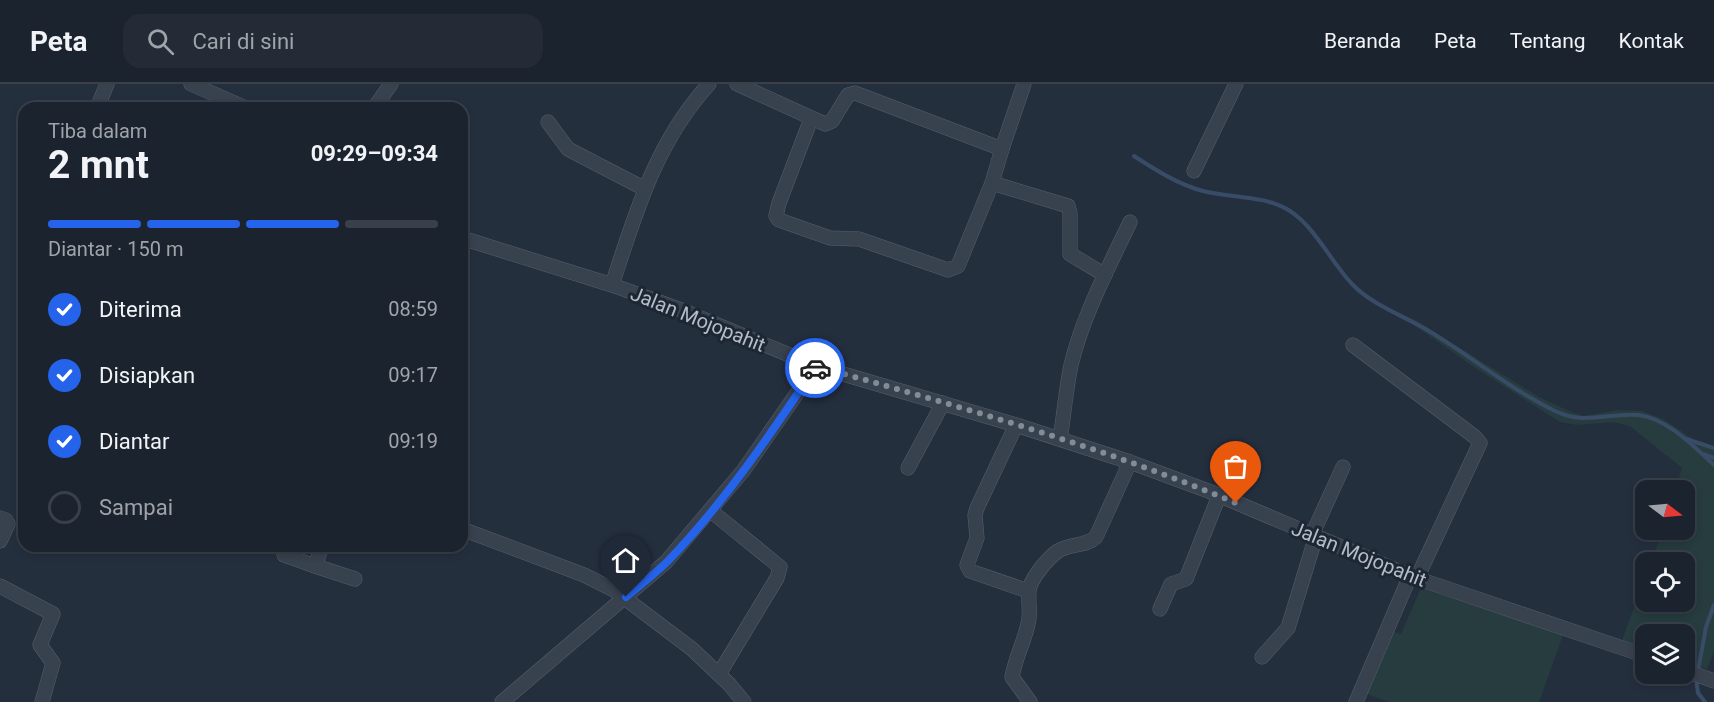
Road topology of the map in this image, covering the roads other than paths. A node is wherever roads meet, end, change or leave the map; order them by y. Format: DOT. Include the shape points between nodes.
graph roads {
  1 [pos="107,84"];
  2 [pos="191,84"];
  3 [pos="391,84"];
  4 [pos="709,84"];
  5 [pos="737,84"];
  6 [pos="1024,84"];
  7 [pos="1230,86"];
  8 [pos="100,102"];
  9 [pos="232,102"];
  10 [pos="378,102"];
  11 [pos="811,119"];
  12 [pos="548,122"];
  13 [pos="1002,149"];
  14 [pos="1194,171"];
  15 [pos="992,183"];
  16 [pos="645,189"];
  17 [pos="1130,222"];
  18 [pos="468,240"];
  19 [pos="1105,275"];
  20 [pos="612,285"];
  21 [pos="1353,345"];
  22 [pos="816,366"];
  23 [pos="943,403"];
  24 [pos="1016,425"];
  25 [pos="1060,439"];
  26 [pos="1131,462"];
  27 [pos="1342,467"];
  28 [pos="908,468"];
  29 [pos="1219,496"];
  30 [pos="711,511"];
  31 [pos="0,518"];
  32 [pos="468,531"];
  33 [pos="1314,535"];
  34 [pos="0,541"];
  35 [pos="320,552"];
  36 [pos="284,555"];
  37 [pos="315,566"];
  38 [pos="1413,577"];
  39 [pos="355,579"];
  40 [pos="0,585"];
  41 [pos="1028,591"];
  42 [pos="626,597"];
  43 [pos="1160,609"];
  44 [pos="1635,652"];
  45 [pos="1262,657"];
  46 [pos="719,674"];
  47 [pos="1695,674"];
  48 [pos="1713,680"];
  49 [pos="42,702"];
  50 [pos="502,702"];
  51 [pos="744,702"];
  52 [pos="1030,702"];
  53 [pos="1356,702"];
  1 -- 8 [label="street"];
  2 -- 9 [label="street"];
  3 -- 10 [label="street"];
  4 -- 16 [label="street" via="672,131"];
  5 -- 11 [label="street"];
  6 -- 13 [label="street"];
  7 -- 14 [label="street"];
  11 -- 13 [label="street" via="830,123 845,98 855,93"];
  11 -- 15 [label="street" via="779,203 776,216 782,222 954,269"];
  12 -- 16 [label="street" via="568,149"];
  13 -- 15 [label="street"];
  15 -- 19 [label="street" via="1068,206 1070,254"];
  16 -- 20 [label="street"];
  17 -- 19 [label="street"];
  18 -- 20 [label="street, Jalan Mojopahit"];
  19 -- 25 [label="street" via="1071,366"];
  20 -- 22 [label="street, Jalan Mojopahit"];
  21 -- 38 [label="street" via="1480,443"];
  22 -- 23 [label="street, Jalan Mojopahit"];
  22 -- 30 [label="street" via="750,463"];
  23 -- 24 [label="street, Jalan Mojopahit"];
  23 -- 28 [label="street"];
  24 -- 25 [label="street, Jalan Mojopahit"];
  24 -- 41 [label="street" via="977,508 977,538 967,565 970,571"];
  25 -- 26 [label="street, Jalan Mojopahit"];
  26 -- 29 [label="street, Jalan Mojopahit"];
  26 -- 41 [label="street" via="1096,537 1091,542 1060,550 1048,559"];
  27 -- 33 [label="street"];
  29 -- 33 [label="street, Jalan Mojopahit"];
  29 -- 43 [label="street" via="1186,579 1171,584"];
  30 -- 42 [label="street" via="666,562"];
  30 -- 46 [label="street" via="780,567"];
  31 -- 34 [label="street" via="8,524"];
  32 -- 42 [label="street" via="584,575"];
  33 -- 38 [label="street, Jalan Mojopahit"];
  33 -- 45 [label="street" via="1288,628"];
  35 -- 37 [label="street"];
  36 -- 37 [label="street"];
  37 -- 39 [label="street"];
  38 -- 44 [label="street, Jalan Mojopahit"];
  38 -- 53 [label="street"];
  40 -- 49 [label="street" via="53,614 40,645 53,663"];
  41 -- 52 [label="street" via="1028,625 1012,678"];
  42 -- 46 [label="street"];
  42 -- 50 [label="street"];
  46 -- 51 [label="street"];
  47 -- 48 [label="street"];
}
